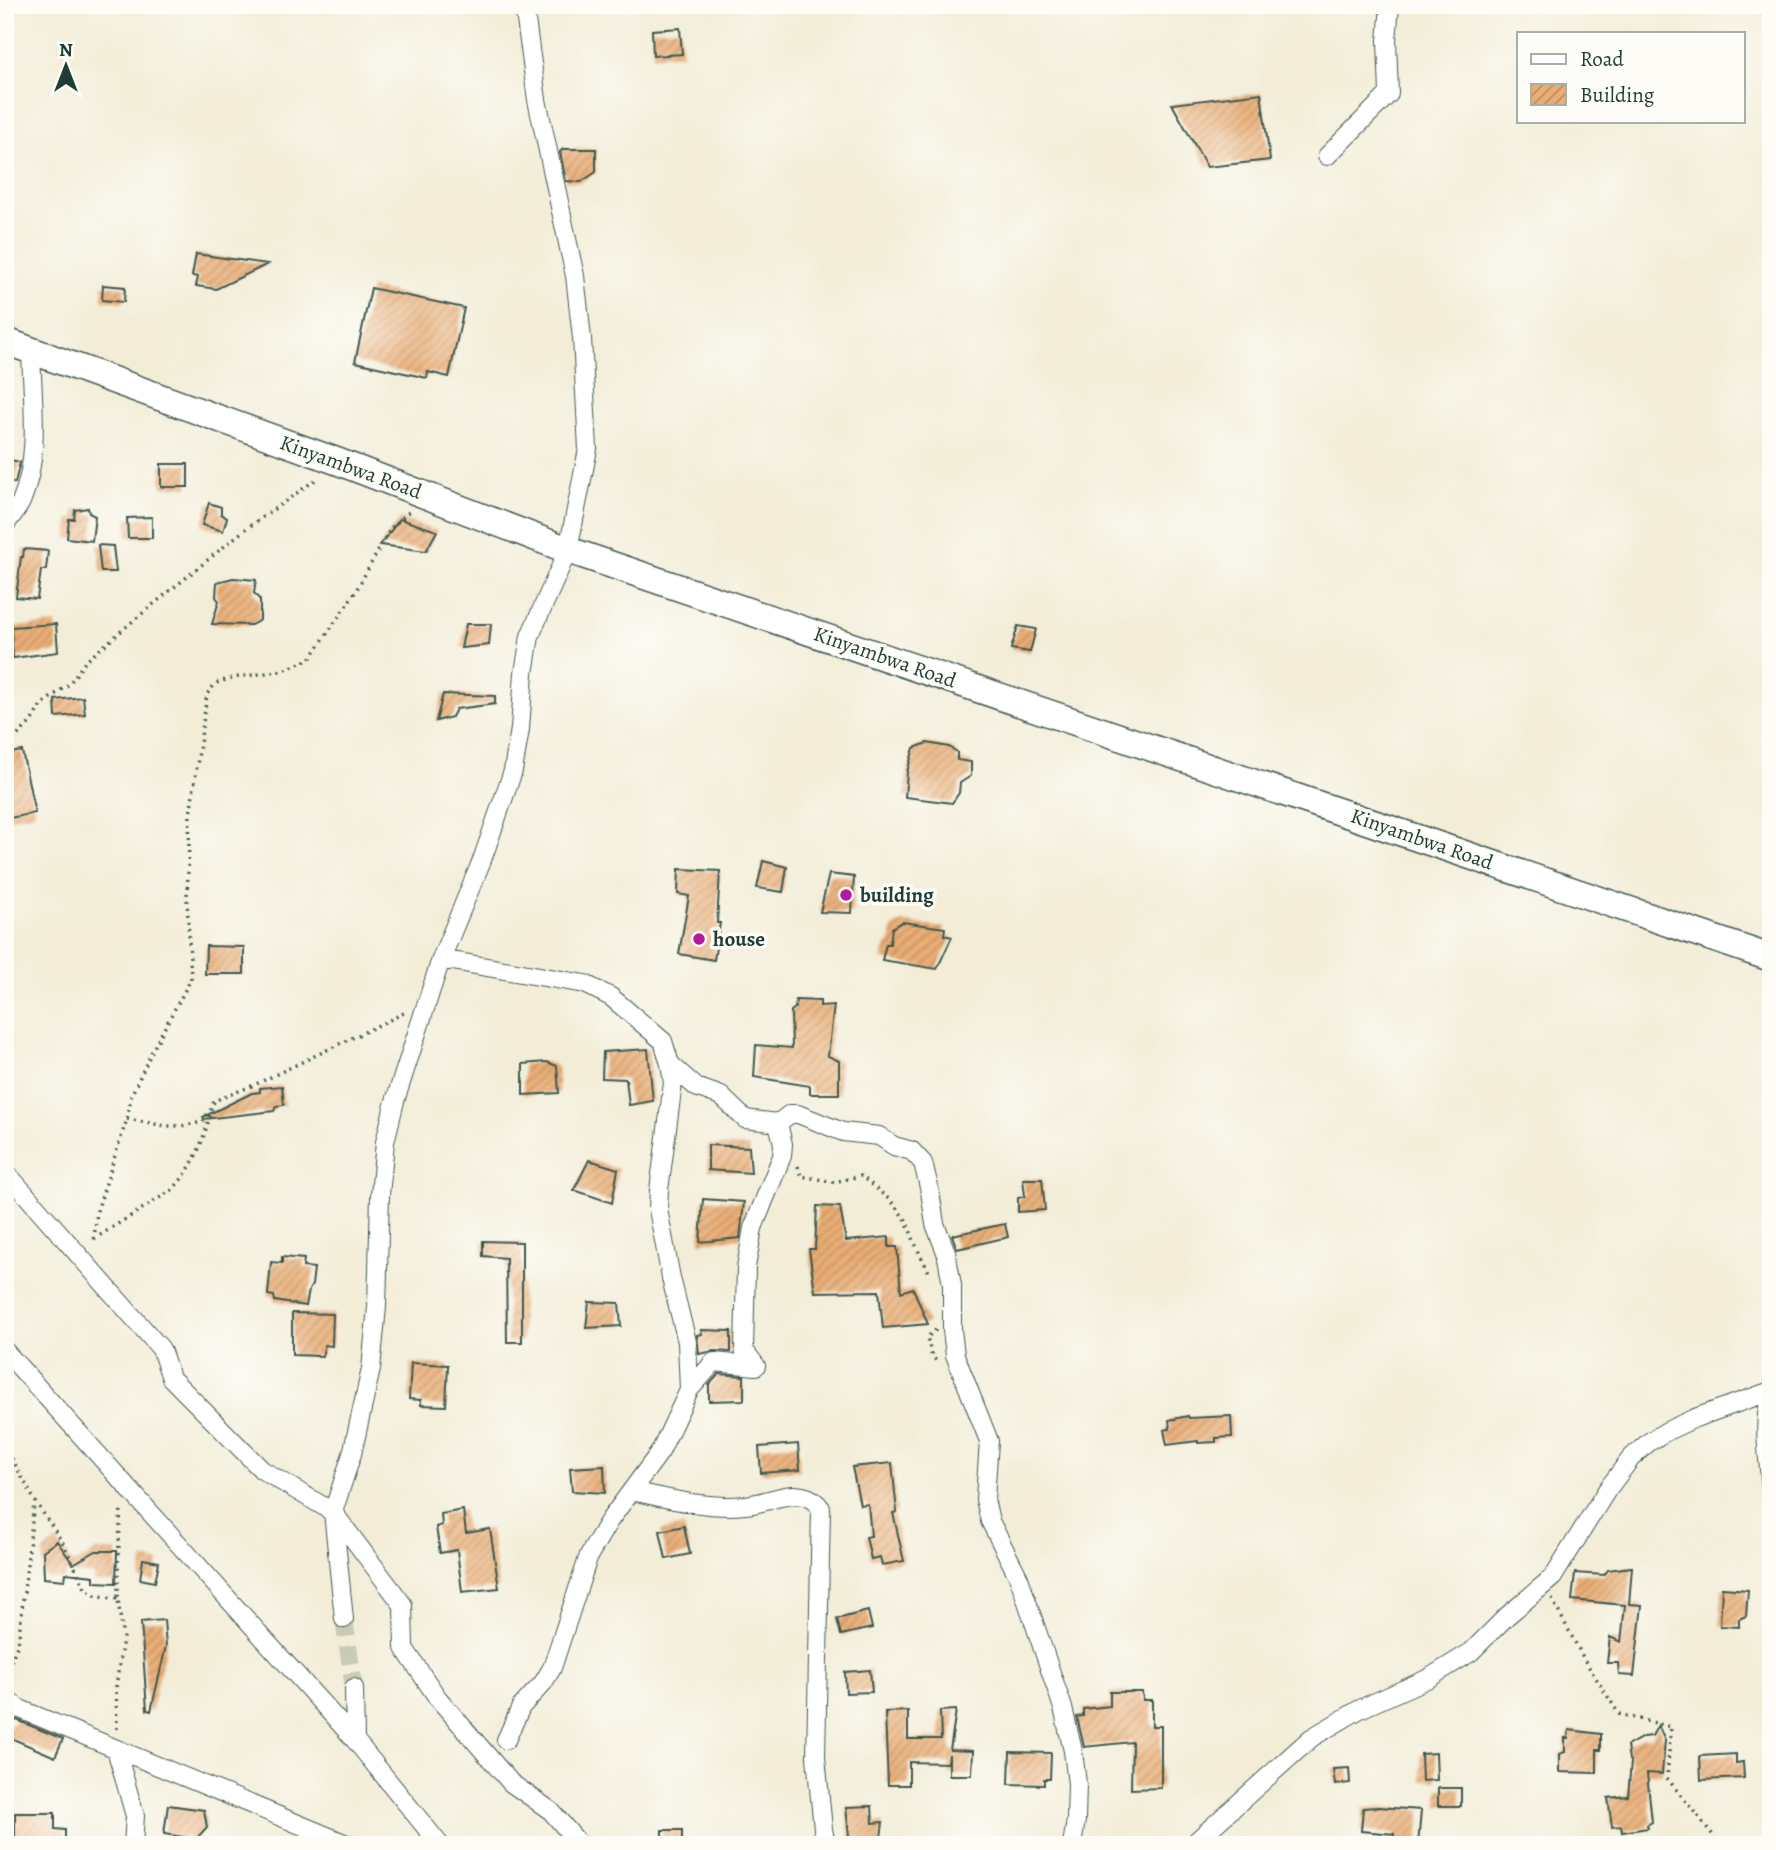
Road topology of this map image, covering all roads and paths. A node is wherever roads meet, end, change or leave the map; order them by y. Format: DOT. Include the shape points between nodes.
graph roads {
  1 [pos="524,5"];
  2 [pos="1390,5"];
  3 [pos="1327,156"];
  4 [pos="5,341"];
  5 [pos="31,350"];
  6 [pos="339,462"];
  7 [pos="431,496"];
  8 [pos="5,525"];
  9 [pos="568,550"];
  10 [pos="5,740"];
  11 [pos="1771,958"];
  12 [pos="441,959"];
  13 [pos="428,1001"];
  14 [pos="670,1064"];
  15 [pos="214,1101"];
  16 [pos="127,1119"];
  17 [pos="778,1124"];
  18 [pos="783,1144"];
  19 [pos="5,1171"];
  20 [pos="934,1281"];
  21 [pos="952,1313"];
  22 [pos="5,1352"];
  23 [pos="959,1366"];
  24 [pos="689,1390"];
  25 [pos="1771,1393"];
  26 [pos="5,1446"];
  27 [pos="124,1485"];
  28 [pos="1771,1487"];
  29 [pos="632,1491"];
  30 [pos="35,1502"];
  31 [pos="333,1512"];
  32 [pos="1544,1584"];
  33 [pos="118,1599"];
  34 [pos="344,1619"];
  35 [pos="5,1674"];
  36 [pos="354,1688"];
  37 [pos="5,1699"];
  38 [pos="355,1740"];
  39 [pos="506,1740"];
  40 [pos="116,1749"];
  41 [pos="133,1845"];
  42 [pos="349,1845"];
  43 [pos="440,1845"];
  44 [pos="580,1845"];
  45 [pos="826,1845"];
  46 [pos="1072,1845"];
  47 [pos="1192,1845"];
  48 [pos="1721,1845"];
  1 -- 9 [label="street" via="537,100 575,276 582,338 588,449"];
  2 -- 3 [label="street" via="1389,94"];
  4 -- 5 [label="street, Kinyambwa Road"];
  5 -- 6 [label="street, Kinyambwa Road"];
  5 -- 8 [label="street" via="29,478 20,504"];
  6 -- 7 [label="street, Kinyambwa Road"];
  6 -- 10 [label="path" via="243,531 132,621 86,662 69,684 41,705 16,737"];
  7 -- 9 [label="street, Kinyambwa Road"];
  7 -- 16 [label="path" via="391,528 310,659 281,671 216,683 207,694 190,815 187,898 191,979 131,1096"];
  9 -- 11 [label="street, Kinyambwa Road"];
  9 -- 12 [label="street" via="530,636 513,771"];
  12 -- 13 [label="street"];
  12 -- 14 [label="street" via="585,984 611,997 663,1041"];
  13 -- 15 [label="path"];
  13 -- 31 [label="street" via="385,1142 371,1369"];
  14 -- 17 [label="street" via="696,1087 722,1096 745,1119"];
  14 -- 24 [label="street" via="673,1083 658,1209 687,1342"];
  15 -- 16 [label="path" via="203,1122 166,1126"];
  15 -- 16 [label="path" via="201,1149 182,1180 94,1239 97,1211"];
  17 -- 18 [label="street"];
  17 -- 21 [label="street" via="797,1114 843,1132 879,1136 912,1152 923,1163 953,1285"];
  18 -- 20 [label="path" via="801,1176 834,1182 861,1176 890,1200 906,1220"];
  18 -- 24 [label="street" via="753,1228 746,1267 744,1350 756,1366 714,1362"];
  19 -- 31 [label="street" via="161,1349 171,1378 262,1470"];
  21 -- 23 [label="street"];
  21 -- 23 [label="path" via="927,1337 937,1363"];
  22 -- 27 [label="street"];
  23 -- 46 [label="street" via="989,1441 985,1499 990,1521 1020,1578 1063,1708 1077,1784"];
  24 -- 29 [label="street" via="660,1452"];
  25 -- 28 [label="street" via="1766,1424"];
  25 -- 32 [label="street" via="1695,1418 1649,1442 1607,1490 1553,1577"];
  26 -- 30 [label="path"];
  27 -- 33 [label="path" via="118,1528"];
  27 -- 38 [label="street"];
  29 -- 39 [label="street" via="589,1555 552,1668 521,1707"];
  29 -- 45 [label="street" via="710,1505 746,1505 804,1495 821,1508 816,1757"];
  30 -- 33 [label="path" via="90,1593"];
  30 -- 35 [label="path" via="19,1644"];
  31 -- 34 [label="street"];
  31 -- 44 [label="street" via="404,1605 404,1648 437,1697 511,1783 551,1811"];
  32 -- 47 [label="street" via="1471,1652 1311,1738"];
  32 -- 48 [label="path" via="1619,1714 1671,1727 1667,1778"];
  33 -- 40 [label="path" via="123,1638 116,1688"];
  36 -- 38 [label="street"];
  37 -- 40 [label="street"];
  38 -- 43 [label="street"];
  40 -- 41 [label="street" via="135,1816"];
  40 -- 42 [label="street"];
}
